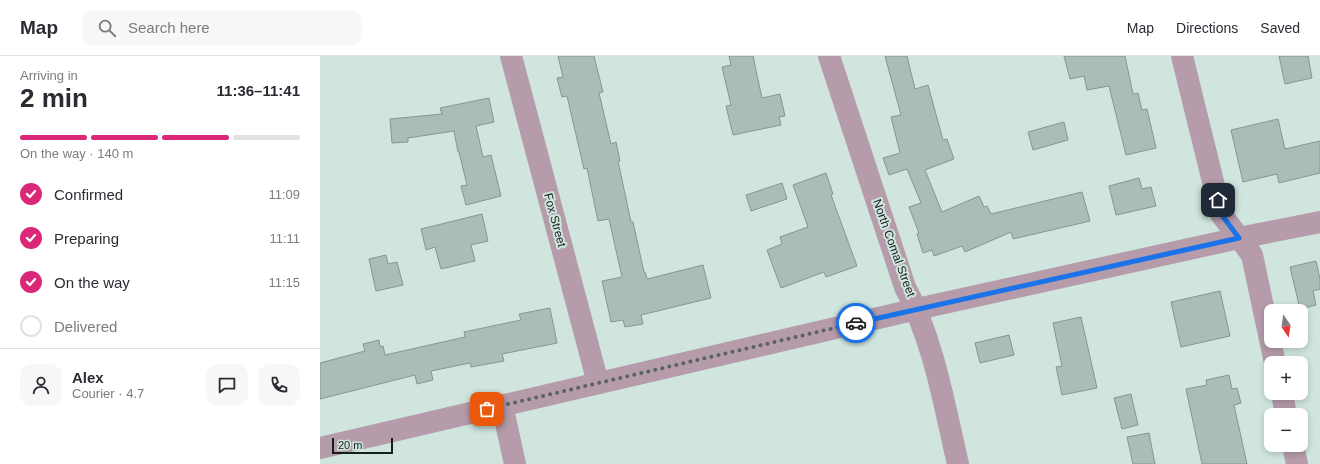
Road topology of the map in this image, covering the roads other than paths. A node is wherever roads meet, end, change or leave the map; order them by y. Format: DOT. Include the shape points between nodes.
graph roads {
  1 [pos="511,56"];
  2 [pos="829,56"];
  3 [pos="1182,56"];
  4 [pos="1320,222"];
  5 [pos="1239,238"];
  6 [pos="917,309"];
  7 [pos="1274,356"];
  8 [pos="598,383"];
  9 [pos="502,405"];
  10 [pos="320,448"];
  11 [pos="1294,452"];
  12 [pos="515,464"];
  13 [pos="958,464"];
  14 [pos="1297,464"];
  1 -- 8 [label="street, Fox Street"];
  2 -- 6 [label="street, North Comal Street" via="905,287"];
  3 -- 5 [label="street" via="1221,214"];
  4 -- 5 [label="street"];
  5 -- 6 [label="street"];
  5 -- 7 [label="street" via="1252,255"];
  6 -- 8 [label="street"];
  6 -- 13 [label="street, North Comal Street" via="934,359"];
  8 -- 9 [label="street"];
  9 -- 10 [label="street"];
  9 -- 12 [label="street"];
  11 -- 14 [label="street"];
}
